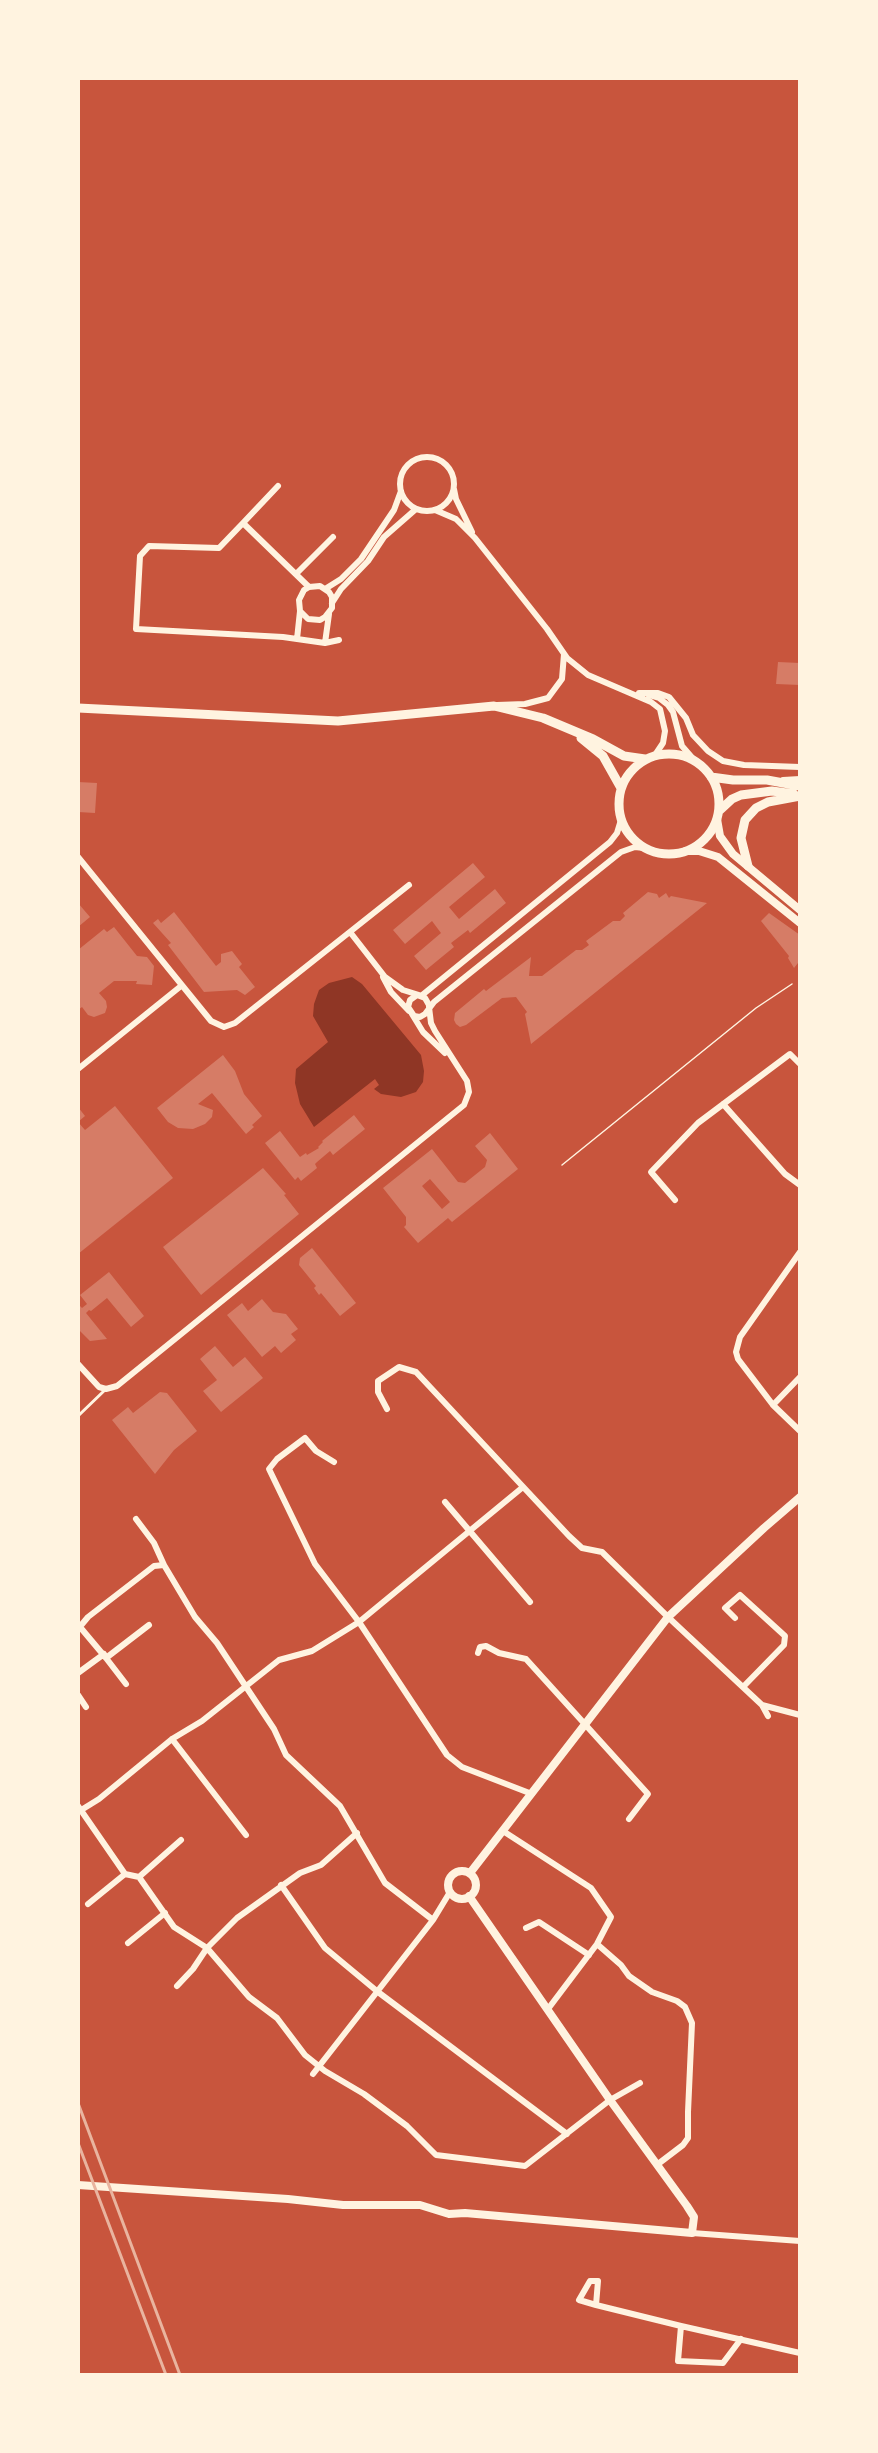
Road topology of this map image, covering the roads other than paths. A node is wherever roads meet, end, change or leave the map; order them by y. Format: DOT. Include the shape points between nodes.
graph roads {
  1 [pos="278,486"];
  2 [pos="454,486"];
  3 [pos="401,491"];
  4 [pos="416,509"];
  5 [pos="435,510"];
  6 [pos="243,523"];
  7 [pos="333,537"];
  8 [pos="475,538"];
  9 [pos="296,574"];
  10 [pos="309,587"];
  11 [pos="325,589"];
  12 [pos="332,603"];
  13 [pos="300,611"];
  14 [pos="329,613"];
  15 [pos="297,639"];
  16 [pos="339,640"];
  17 [pos="325,643"];
  18 [pos="564,654"];
  19 [pos="616,687"];
  20 [pos="639,693"];
  21 [pos="494,706"];
  22 [pos="78,708"];
  23 [pos="555,723"];
  24 [pos="655,755"];
  25 [pos="645,759"];
  26 [pos="695,761"];
  27 [pos="800,767"];
  28 [pos="711,777"];
  29 [pos="800,779"];
  30 [pos="775,781"];
  31 [pos="800,786"];
  32 [pos="621,788"];
  33 [pos="800,795"];
  34 [pos="718,815"];
  35 [pos="621,820"];
  36 [pos="644,848"];
  37 [pos="686,852"];
  38 [pos="78,857"];
  39 [pos="748,866"];
  40 [pos="409,885"];
  41 [pos="800,910"];
  42 [pos="800,923"];
  43 [pos="350,932"];
  44 [pos="378,968"];
  45 [pos="181,986"];
  46 [pos="420,995"];
  47 [pos="429,1006"];
  48 [pos="411,1013"];
  49 [pos="448,1055"];
  50 [pos="800,1064"];
  51 [pos="78,1069"];
  52 [pos="723,1104"];
  53 [pos="800,1185"];
  54 [pos="675,1200"];
  55 [pos="800,1252"];
  56 [pos="78,1364"];
  57 [pos="800,1377"];
  58 [pos="106,1389"];
  59 [pos="773,1405"];
  60 [pos="387,1409"];
  61 [pos="78,1416"];
  62 [pos="800,1431"];
  63 [pos="334,1462"];
  64 [pos="523,1488"];
  65 [pos="800,1497"];
  66 [pos="445,1502"];
  67 [pos="136,1519"];
  68 [pos="471,1531"];
  69 [pos="164,1565"];
  70 [pos="530,1602"];
  71 [pos="668,1617"];
  72 [pos="735,1618"];
  73 [pos="359,1622"];
  74 [pos="149,1625"];
  75 [pos="79,1628"];
  76 [pos="478,1653"];
  77 [pos="105,1656"];
  78 [pos="78,1673"];
  79 [pos="126,1684"];
  80 [pos="246,1686"];
  81 [pos="743,1687"];
  82 [pos="78,1695"];
  83 [pos="762,1705"];
  84 [pos="86,1707"];
  85 [pos="800,1715"];
  86 [pos="768,1716"];
  87 [pos="586,1724"];
  88 [pos="172,1739"];
  89 [pos="532,1794"];
  90 [pos="79,1809"];
  91 [pos="629,1819"];
  92 [pos="503,1831"];
  93 [pos="357,1833"];
  94 [pos="246,1835"];
  95 [pos="181,1840"];
  96 [pos="470,1873"];
  97 [pos="125,1874"];
  98 [pos="139,1877"];
  99 [pos="281,1885"];
  100 [pos="450,1892"];
  101 [pos="469,1896"];
  102 [pos="88,1904"];
  103 [pos="165,1913"];
  104 [pos="433,1920"];
  105 [pos="526,1928"];
  106 [pos="128,1943"];
  107 [pos="597,1944"];
  108 [pos="207,1948"];
  109 [pos="589,1955"];
  110 [pos="177,1986"];
  111 [pos="378,1992"];
  112 [pos="548,2009"];
  113 [pos="319,2066"];
  114 [pos="313,2074"];
  115 [pos="640,2083"];
  116 [pos="610,2100"];
  117 [pos="567,2134"];
  118 [pos="658,2164"];
  119 [pos="78,2185"];
  120 [pos="692,2233"];
  121 [pos="800,2241"];
  122 [pos="596,2305"];
  123 [pos="681,2326"];
  124 [pos="741,2339"];
  125 [pos="800,2353"];
  1 -- 6 [label="street"];
  2 -- 3 [label="street" via="447,466 433,458 422,458 404,470"];
  2 -- 5 [label="street" via="447,502"];
  2 -- 8 [label="street" via="456,499"];
  3 -- 4 [label="street"];
  3 -- 11 [label="street" via="394,510 361,559"];
  4 -- 5 [label="street"];
  4 -- 12 [label="street" via="384,537"];
  5 -- 8 [label="street" via="456,519"];
  6 -- 9 [label="street"];
  6 -- 15 [label="street" via="219,548 149,546 140,556 136,629"];
  7 -- 9 [label="street"];
  8 -- 18 [label="street"];
  9 -- 10 [label="street"];
  10 -- 11 [label="street"];
  10 -- 13 [label="street" via="299,600"];
  11 -- 12 [label="street"];
  12 -- 14 [label="street"];
  13 -- 14 [label="street" via="314,620"];
  13 -- 15 [label="street"];
  14 -- 17 [label="street"];
  15 -- 17 [label="street"];
  16 -- 17 [label="street"];
  18 -- 19 [label="street" via="588,675"];
  18 -- 21 [label="street" via="561,679 548,698"];
  19 -- 20 [label="street"];
  19 -- 24 [label="street" via="660,709 665,731"];
  20 -- 26 [label="street" via="659,698 668,705 682,746"];
  20 -- 27 [label="street" via="669,697 686,718 693,735 723,760 744,765"];
  21 -- 22 [label="main road" via="338,721"];
  21 -- 23 [label="main road"];
  23 -- 25 [label="main road" via="624,756"];
  23 -- 32 [label="main road" via="597,750"];
  24 -- 25 [label="main road"];
  24 -- 26 [label="main road" via="676,754"];
  25 -- 32 [label="main road" via="630,772"];
  26 -- 28 [label="main road"];
  28 -- 30 [label="main road"];
  28 -- 34 [label="main road" via="719,797"];
  29 -- 30 [label="street"];
  30 -- 31 [label="main road"];
  32 -- 35 [label="main road"];
  33 -- 34 [label="main road" via="751,793 732,799"];
  33 -- 39 [label="main road" via="768,802 745,820 741,838"];
  34 -- 37 [label="main road" via="705,839"];
  34 -- 39 [label="street" via="718,831"];
  35 -- 36 [label="main road" via="630,837"];
  35 -- 46 [label="street" via="610,842"];
  36 -- 37 [label="main road" via="662,854"];
  36 -- 47 [label="street" via="619,853"];
  37 -- 42 [label="street" via="718,856"];
  38 -- 45 [label="street"];
  39 -- 41 [label="street"];
  40 -- 43 [label="street"];
  43 -- 44 [label="street"];
  43 -- 45 [label="street" via="229,1026 211,1021"];
  44 -- 46 [label="street" via="398,987"];
  44 -- 48 [label="street" via="391,992"];
  45 -- 51 [label="street"];
  46 -- 47 [label="street"];
  46 -- 48 [label="street" via="409,1001"];
  47 -- 48 [label="street" via="424,1016"];
  47 -- 49 [label="street" via="431,1023"];
  48 -- 49 [label="street" via="431,1041"];
  49 -- 58 [label="street" via="467,1081 469,1092 464,1105 117,1386"];
  50 -- 52 [label="street" via="790,1054"];
  52 -- 53 [label="street" via="785,1174"];
  52 -- 54 [label="street" via="698,1123 651,1172"];
  55 -- 59 [label="street" via="740,1337 736,1352"];
  56 -- 58 [label="street" via="99,1387"];
  57 -- 59 [label="street"];
  58 -- 61 [label="lane"];
  59 -- 62 [label="street"];
  60 -- 64 [label="street" via="378,1392 378,1381 399,1367 416,1372"];
  63 -- 73 [label="street" via="304,1438 269,1469 315,1563"];
  64 -- 68 [label="street"];
  64 -- 71 [label="street" via="582,1548 602,1552"];
  65 -- 71 [label="street"];
  66 -- 68 [label="street"];
  67 -- 69 [label="street"];
  68 -- 70 [label="street"];
  68 -- 73 [label="street"];
  69 -- 75 [label="street" via="154,1566"];
  69 -- 80 [label="street" via="195,1617"];
  71 -- 81 [label="street"];
  71 -- 87 [label="street"];
  72 -- 81 [label="street" via="725,1608 740,1595 784,1636 784,1645"];
  73 -- 80 [label="street" via="312,1651 279,1660"];
  73 -- 89 [label="street" via="447,1755 462,1767"];
  74 -- 77 [label="street"];
  75 -- 77 [label="street"];
  76 -- 87 [label="street" via="480,1647 486,1646 526,1659"];
  77 -- 78 [label="street"];
  77 -- 79 [label="street"];
  80 -- 88 [label="street"];
  80 -- 93 [label="street" via="286,1755 340,1806"];
  81 -- 83 [label="street"];
  82 -- 84 [label="street"];
  83 -- 85 [label="street"];
  83 -- 86 [label="street"];
  87 -- 89 [label="street"];
  87 -- 91 [label="street" via="648,1794"];
  88 -- 90 [label="street" via="99,1799"];
  88 -- 94 [label="street"];
  89 -- 92 [label="street"];
  90 -- 97 [label="street"];
  92 -- 96 [label="street"];
  92 -- 107 [label="street" via="591,1888 611,1917"];
  93 -- 99 [label="street" via="321,1865"];
  93 -- 104 [label="street" via="385,1883"];
  95 -- 98 [label="street"];
  96 -- 100 [label="street" via="460,1871 450,1876"];
  96 -- 101 [label="street" via="476,1885"];
  97 -- 98 [label="street"];
  97 -- 102 [label="street"];
  98 -- 103 [label="street"];
  99 -- 108 [label="street" via="237,1918"];
  99 -- 111 [label="street" via="325,1948"];
  100 -- 101 [label="street" via="461,1898"];
  100 -- 104 [label="street"];
  101 -- 112 [label="street"];
  103 -- 106 [label="street"];
  103 -- 108 [label="street" via="174,1927"];
  104 -- 111 [label="street"];
  105 -- 109 [label="street" via="539,1922"];
  107 -- 109 [label="street"];
  107 -- 118 [label="street" via="629,1976 685,2007 693,2023 688,2138"];
  108 -- 110 [label="street"];
  108 -- 113 [label="street" via="249,1997 277,2018 305,2055"];
  109 -- 112 [label="street"];
  111 -- 113 [label="street"];
  111 -- 117 [label="street"];
  112 -- 116 [label="street"];
  113 -- 114 [label="street"];
  113 -- 117 [label="street" via="407,2126 436,2155 525,2166"];
  115 -- 116 [label="street"];
  116 -- 117 [label="street"];
  116 -- 118 [label="street"];
  118 -- 120 [label="street" via="694,2217"];
  119 -- 120 [label="street" via="311,2203 420,2205 449,2214"];
  120 -- 121 [label="street"];
  122 -- 122 [label="street" via="598,2282 590,2281 579,2300"];
  122 -- 123 [label="street"];
  123 -- 124 [label="street"];
  123 -- 124 [label="street" via="678,2361 723,2363"];
  124 -- 125 [label="street"];
}
